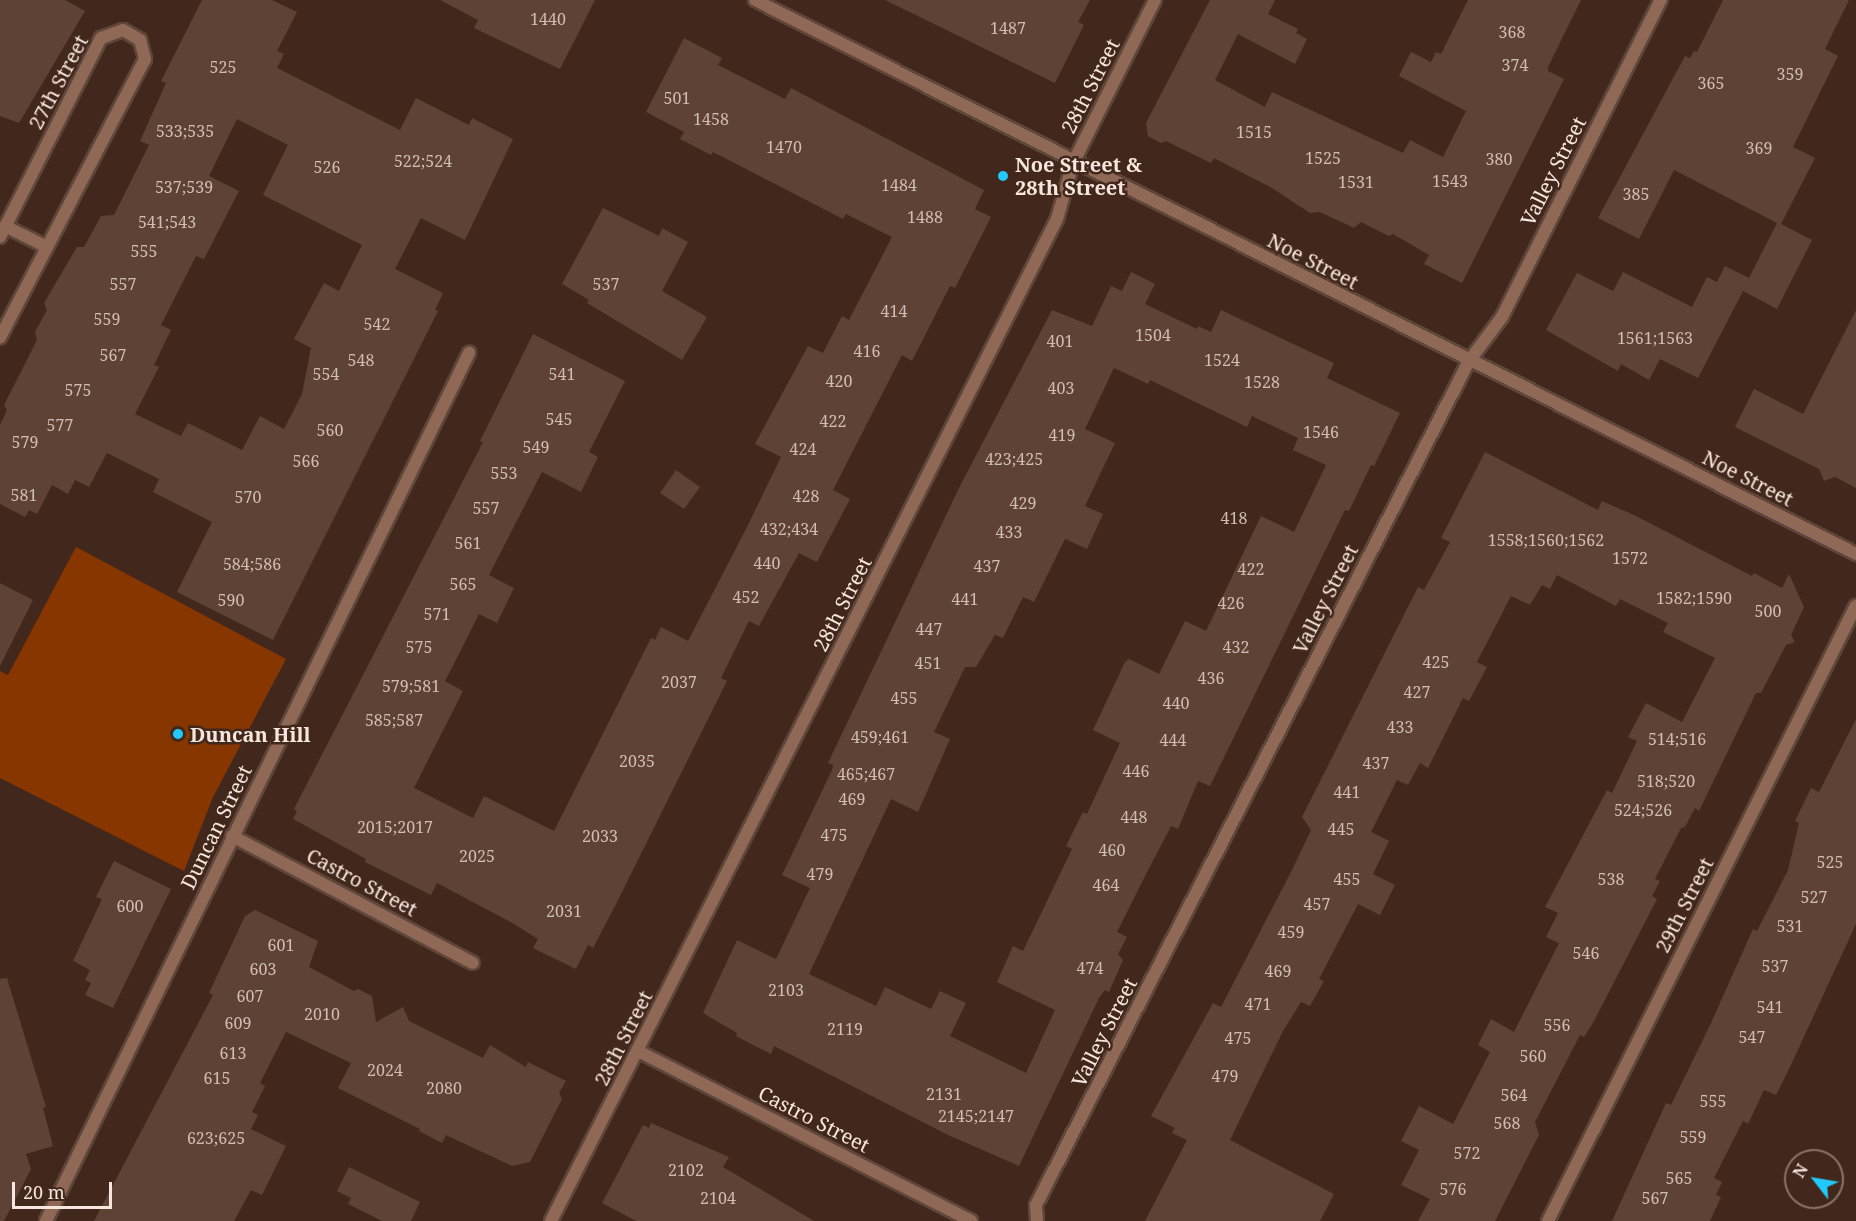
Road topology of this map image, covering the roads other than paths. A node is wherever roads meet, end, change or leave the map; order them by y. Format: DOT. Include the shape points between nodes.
graph roads {
  1 [pos="755,0"];
  2 [pos="1155,0"];
  3 [pos="1661,0"];
  4 [pos="1073,163"];
  5 [pos="3,232"];
  6 [pos="47,247"];
  7 [pos="0,337"];
  8 [pos="469,353"];
  9 [pos="1470,361"];
  10 [pos="1856,554"];
  11 [pos="1856,606"];
  12 [pos="232,836"];
  13 [pos="473,963"];
  14 [pos="638,1051"];
  15 [pos="46,1221"];
  16 [pos="551,1221"];
  17 [pos="971,1221"];
  18 [pos="1037,1221"];
  19 [pos="1548,1221"];
  1 -- 4 [label="street, Noe Street"];
  2 -- 4 [label="street, 28th Street"];
  3 -- 9 [label="street, Valley Street" via="1502,317"];
  4 -- 9 [label="street, Noe Street"];
  4 -- 14 [label="street, 28th Street" via="1057,219"];
  5 -- 6 [label="street, 27th Street"];
  5 -- 6 [label="street, 27th Street" via="101,38 123,30 140,40 145,59"];
  6 -- 7 [label="street, 27th Street"];
  8 -- 12 [label="street, Duncan Street"];
  9 -- 10 [label="street, Noe Street"];
  9 -- 18 [label="street, Valley Street" via="1036,1205"];
  11 -- 19 [label="street, 29th Street"];
  12 -- 13 [label="street, Castro Street"];
  12 -- 15 [label="street, Duncan Street"];
  14 -- 16 [label="street, 28th Street"];
  14 -- 17 [label="street, Castro Street"];
}
